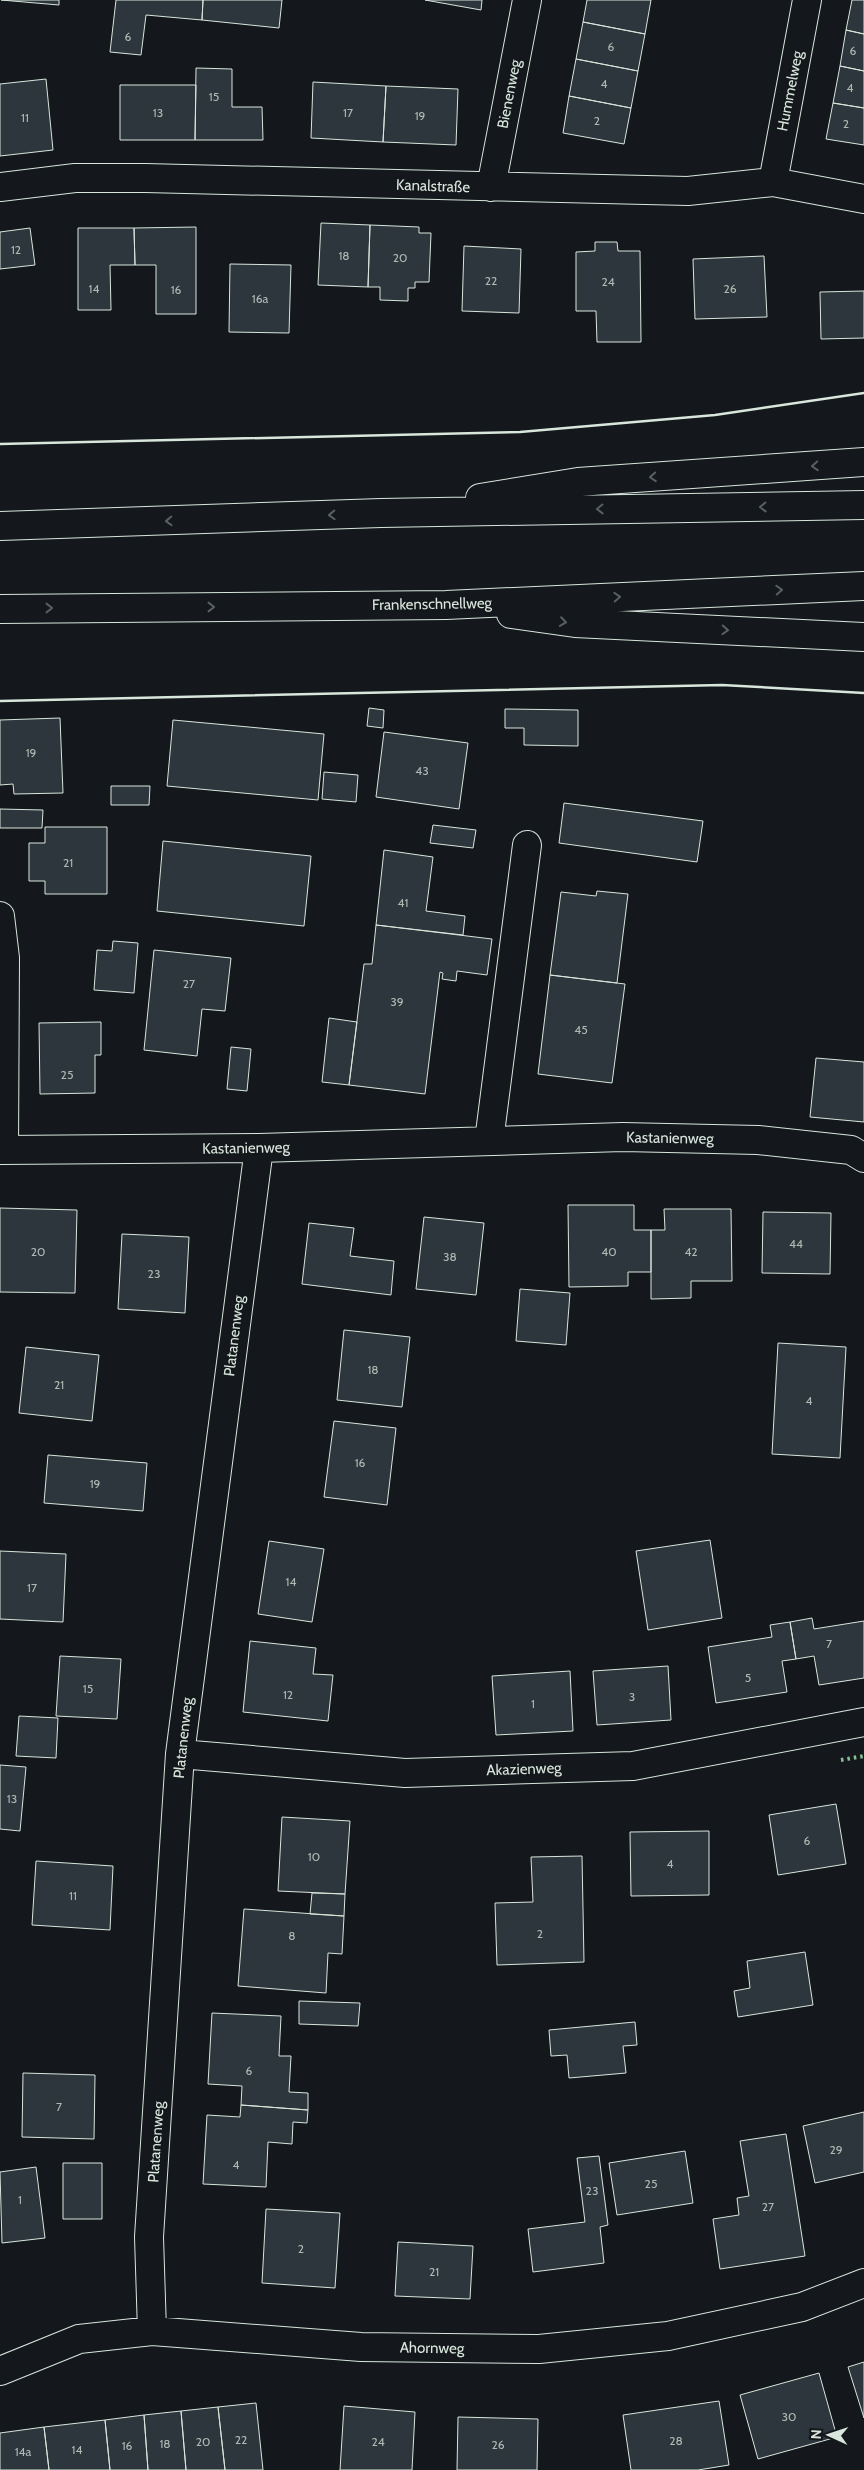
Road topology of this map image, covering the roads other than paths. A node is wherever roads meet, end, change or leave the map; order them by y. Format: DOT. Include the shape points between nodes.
graph roads {
  1 [pos="528,0"];
  2 [pos="807,0"];
  3 [pos="773,182"];
  4 [pos="0,186"];
  5 [pos="491,187"];
  6 [pos="864,199"];
  7 [pos="864,462"];
  8 [pos="864,505"];
  9 [pos="380,513"];
  10 [pos="0,526"];
  11 [pos="864,586"];
  12 [pos="446,605"];
  13 [pos="0,609"];
  14 [pos="864,637"];
  15 [pos="527,846"];
  16 [pos="0,916"];
  17 [pos="488,1141"];
  18 [pos="259,1148"];
  19 [pos="2,1150"];
  20 [pos="858,1154"];
  21 [pos="864,1722"];
  22 [pos="180,1754"];
  23 [pos="864,2282"];
  24 [pos="152,2331"];
  25 [pos="0,2371"];
  1 -- 5 [label="main road, Bienenweg"];
  2 -- 3 [label="main road, Hummelweg"];
  3 -- 5 [label="main road, Kanalstraße" via="688,190"];
  3 -- 6 [label="main road, Kanalstraße"];
  4 -- 5 [label="main road, Kanalstraße" via="75,178 145,178"];
  7 -- 9 [label="main road, one-way" via="578,482"];
  8 -- 9 [label="main road, one-way"];
  9 -- 10 [label="main road, one-way"];
  12 -- 11 [label="main road, Frankenschnellweg, one-way"];
  13 -- 12 [label="main road, Frankenschnellweg, one-way"];
  12 -- 14 [label="main road, one-way" via="575,623"];
  15 -- 17 [label="main road"];
  16 -- 19 [label="main road, Kastanienweg" via="5,968"];
  17 -- 18 [label="main road, Kastanienweg"];
  17 -- 20 [label="main road, Kastanienweg" via="758,1140"];
  18 -- 19 [label="main road, Kastanienweg"];
  18 -- 22 [label="main road, Platanenweg"];
  21 -- 22 [label="main road, Akazienweg" via="633,1766 405,1774"];
  22 -- 24 [label="main road, Platanenweg" via="149,2237"];
  23 -- 24 [label="main road, Ahornweg" via="802,2307 668,2336 539,2349 361,2347"];
  24 -- 25 [label="main road, Ahornweg" via="79,2339"];
}
